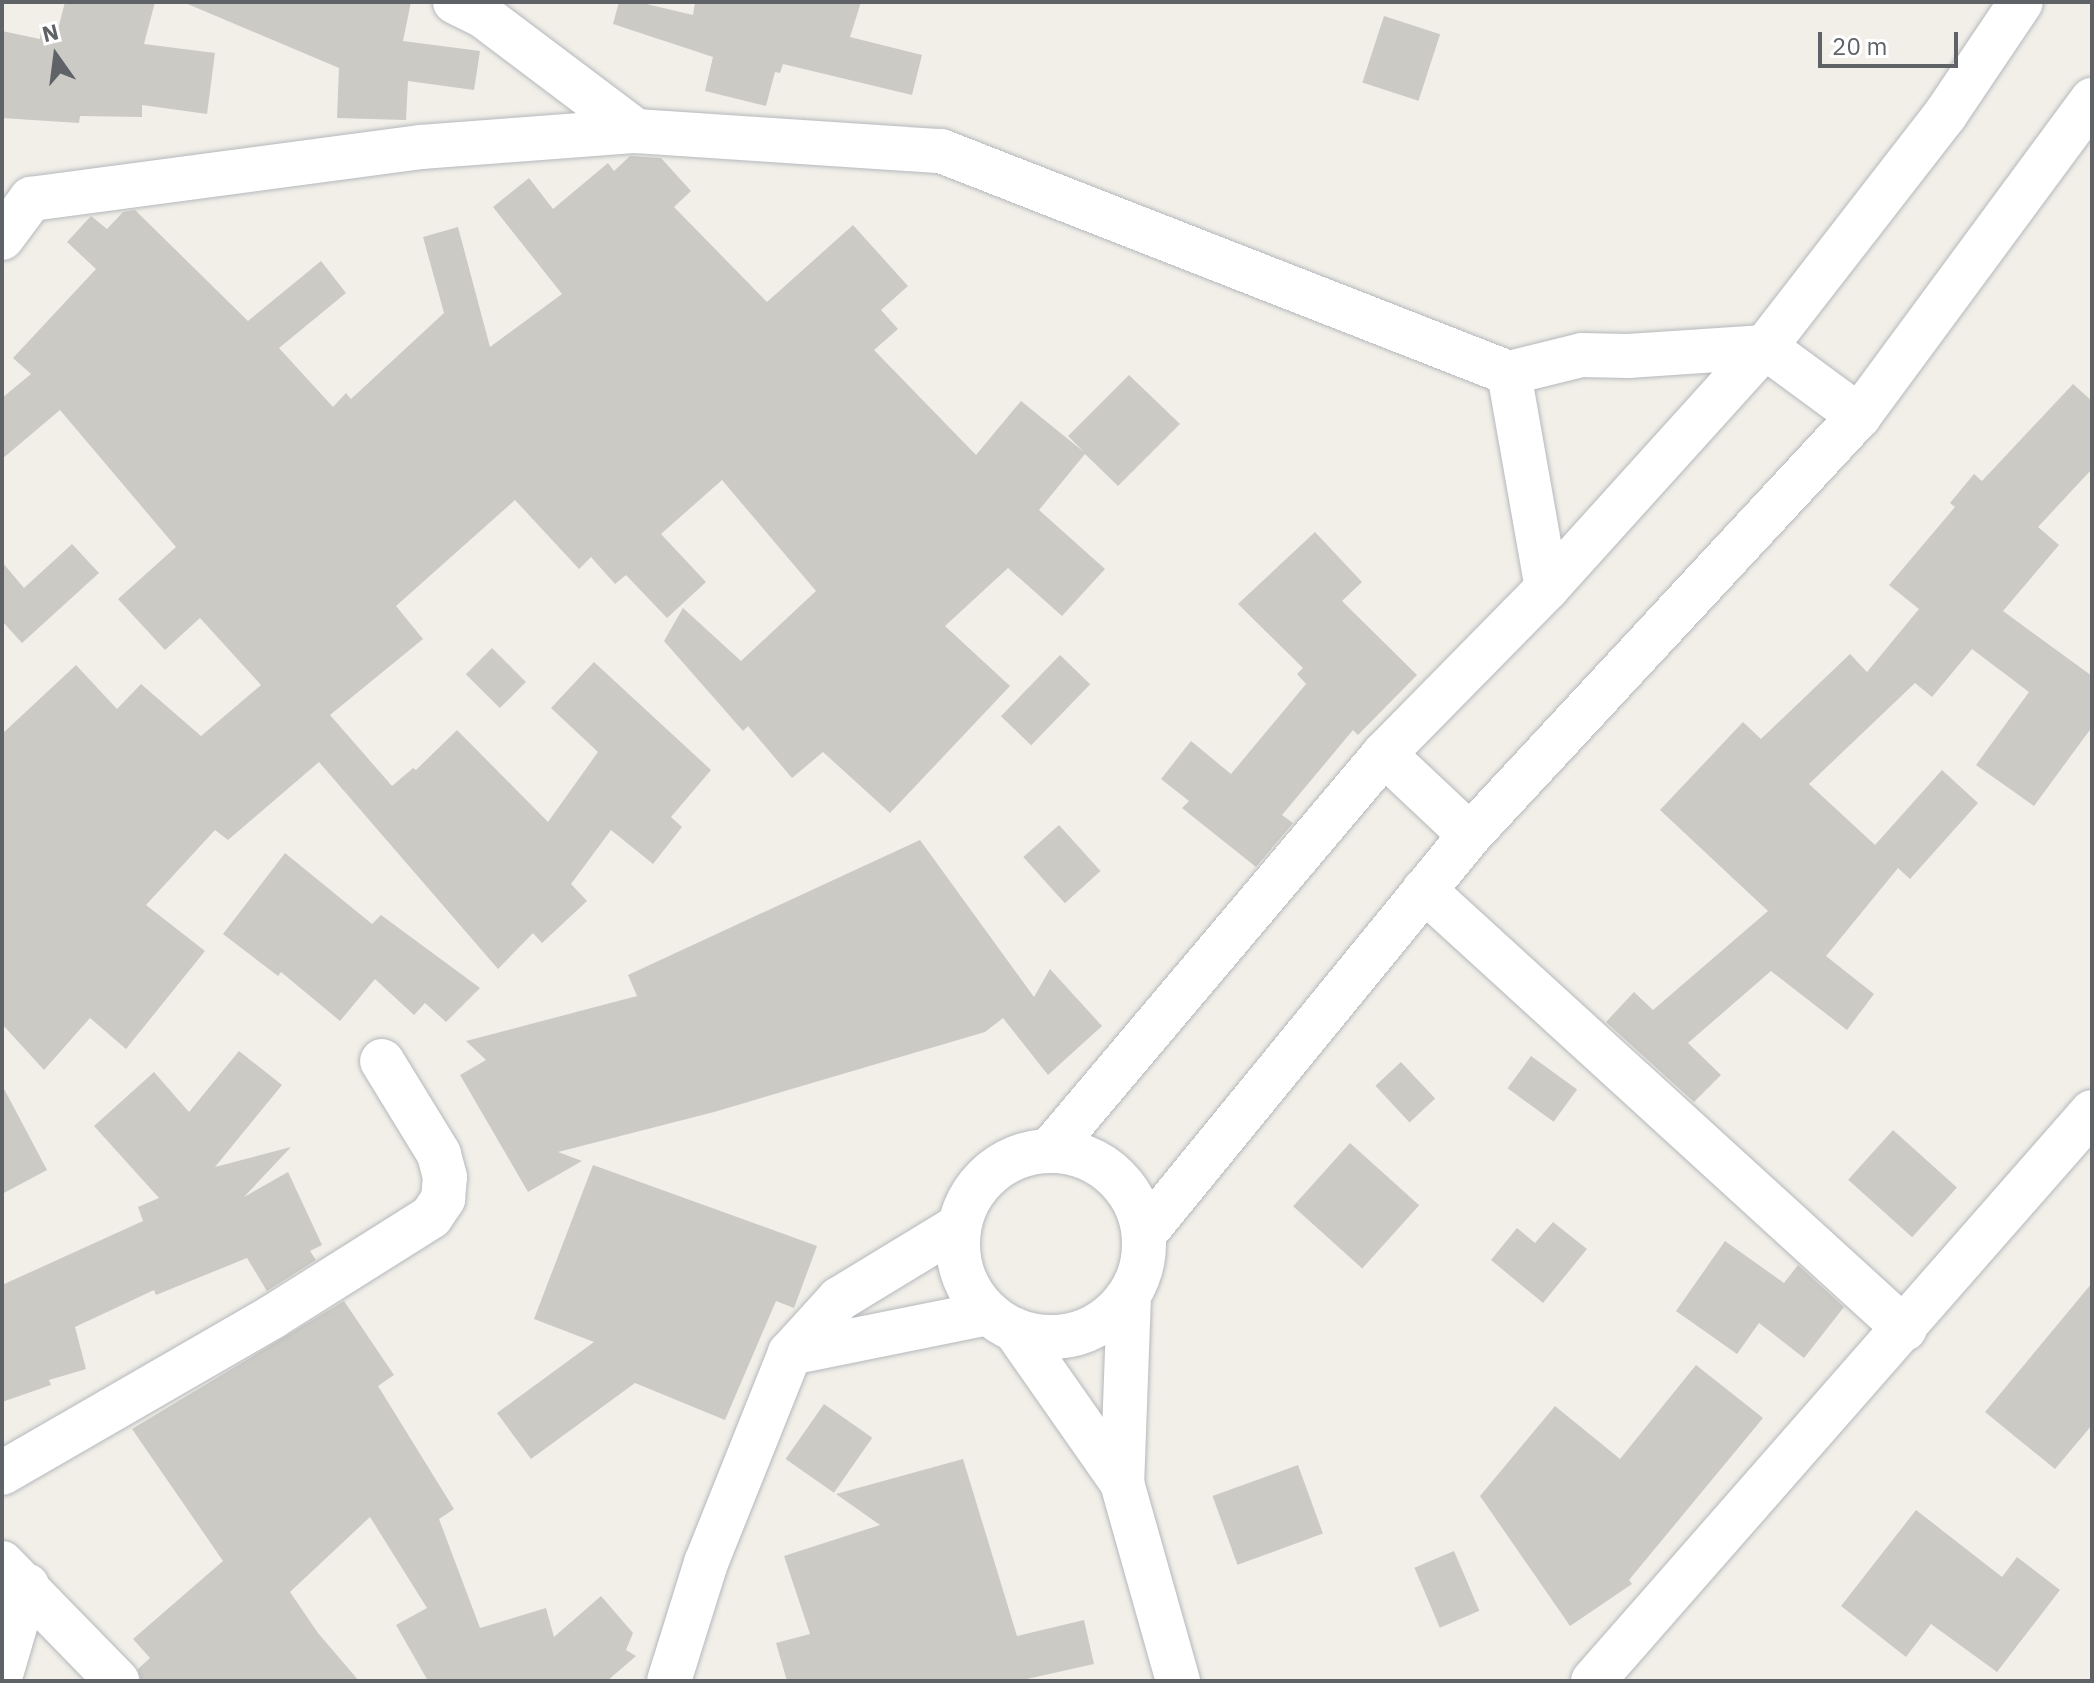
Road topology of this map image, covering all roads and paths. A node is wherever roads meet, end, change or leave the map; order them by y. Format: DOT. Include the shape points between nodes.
graph roads {
  1 [pos="455,2"];
  2 [pos="2021,2"];
  3 [pos="2092,100"];
  4 [pos="636,131"];
  5 [pos="17,198"];
  6 [pos="2,238"];
  7 [pos="1765,347"];
  8 [pos="1509,373"];
  9 [pos="1859,416"];
  10 [pos="1547,588"];
  11 [pos="1384,754"];
  12 [pos="1470,835"];
  13 [pos="1424,890"];
  14 [pos="382,1061"];
  15 [pos="2092,1112"];
  16 [pos="1050,1150"];
  17 [pos="959,1226"];
  18 [pos="1145,1233"];
  19 [pos="1129,1296"];
  20 [pos="1002,1322"];
  21 [pos="1905,1329"];
  22 [pos="790,1353"];
  23 [pos="2,1473"];
  24 [pos="1122,1483"];
  25 [pos="15,1574"];
  26 [pos="2,1671"];
  27 [pos="117,1681"];
  28 [pos="669,1681"];
  29 [pos="1178,1681"];
  30 [pos="1593,1681"];
  1 -- 4 [label="street" via="482,15"];
  2 -- 7 [label="street" via="1945,115"];
  3 -- 9 [label="street"];
  4 -- 5 [label="street" via="421,147"];
  4 -- 8 [label="street" via="941,151"];
  5 -- 6 [label="street"];
  7 -- 8 [label="street" via="1582,355"];
  7 -- 9 [label="street"];
  7 -- 10 [label="street"];
  8 -- 10 [label="street"];
  9 -- 12 [label="street"];
  10 -- 11 [label="street"];
  11 -- 12 [label="street"];
  11 -- 16 [label="street"];
  12 -- 13 [label="street"];
  13 -- 18 [label="street"];
  13 -- 21 [label="street"];
  14 -- 23 [label="street" via="439,1154 443,1199 431,1217 272,1317"];
  15 -- 21 [label="street"];
  16 -- 17 [label="street" via="1019,1156 991,1172 970,1196"];
  16 -- 18 [label="street" via="1084,1156 1114,1174 1134,1201"];
  17 -- 20 [label="street" via="958,1258 968,1289"];
  17 -- 22 [label="street" via="839,1299"];
  18 -- 19 [label="street" via="1142,1266"];
  19 -- 20 [label="street" via="1107,1319 1078,1333 1046,1337"];
  19 -- 24 [label="street"];
  20 -- 22 [label="street"];
  20 -- 24 [label="street"];
  21 -- 30 [label="street"];
  22 -- 28 [label="street" via="706,1563"];
  24 -- 29 [label="street"];
  25 -- 26 [label="street"];
  25 -- 27 [label="street"];
}
